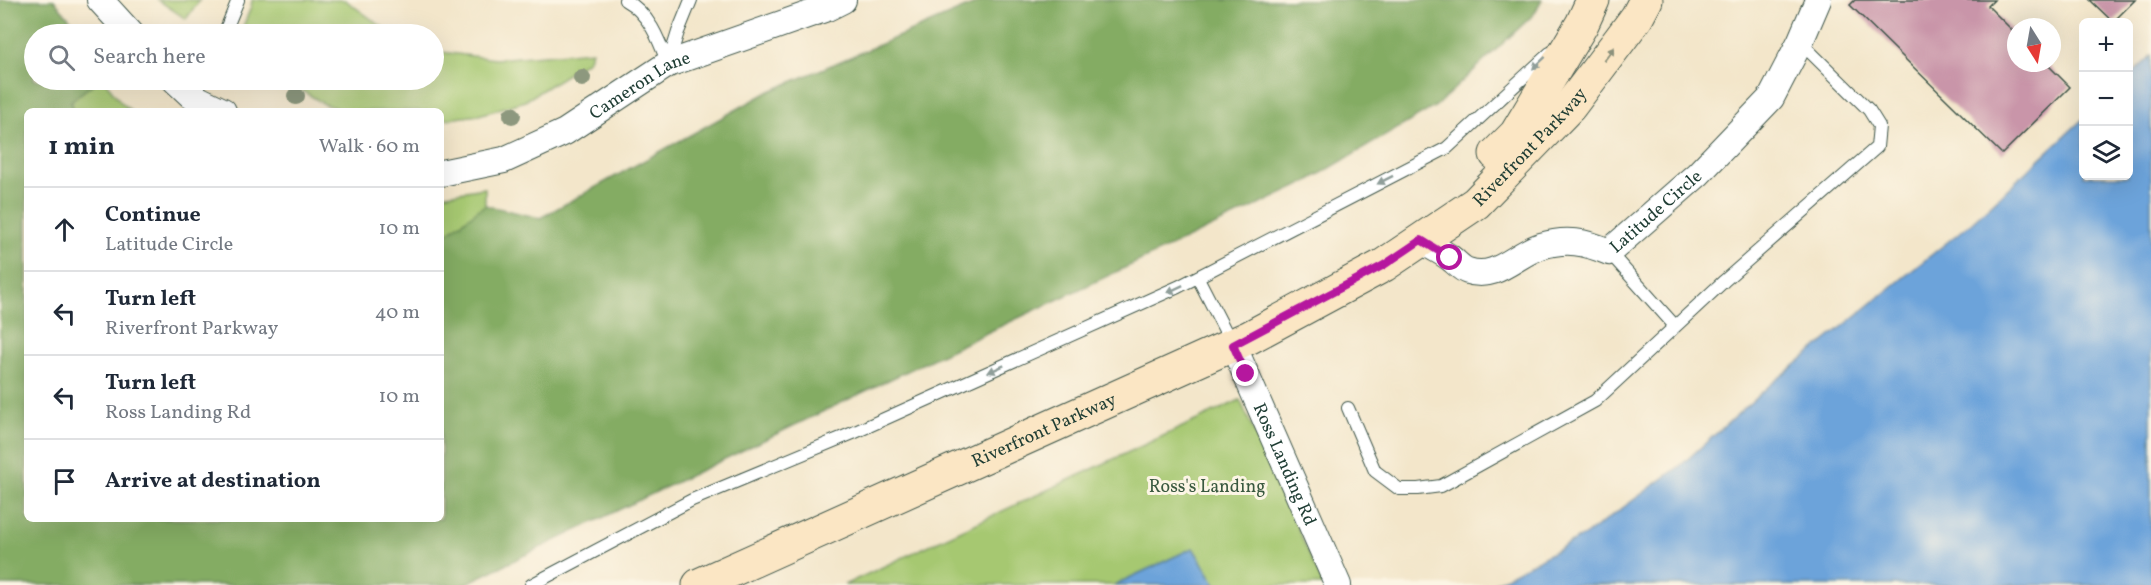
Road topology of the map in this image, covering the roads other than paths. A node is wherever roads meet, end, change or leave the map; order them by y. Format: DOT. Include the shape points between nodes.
graph roads {
  1 [pos="100,0"];
  2 [pos="238,0"];
  3 [pos="626,0"];
  4 [pos="691,0"];
  5 [pos="843,0"];
  6 [pos="1646,0"];
  7 [pos="1818,0"];
  8 [pos="1588,12"];
  9 [pos="121,24"];
  10 [pos="228,24"];
  11 [pos="1800,42"];
  12 [pos="668,64"];
  13 [pos="196,90"];
  14 [pos="219,108"];
  15 [pos="444,172"];
  16 [pos="1421,240"];
  17 [pos="1609,252"];
  18 [pos="1384,265"];
  19 [pos="1198,278"];
  20 [pos="1675,326"];
  21 [pos="1233,345"];
  22 [pos="1348,408"];
  23 [pos="531,585"];
  24 [pos="699,585"];
  25 [pos="1338,585"];
  1 -- 9 [label="street"];
  2 -- 10 [label="lane"];
  3 -- 12 [label="lane" via="655,30"];
  4 -- 12 [label="lane"];
  5 -- 12 [label="street, Cameron Lane"];
  16 -- 6 [label="main road, Riverfront Parkway, one-way" via="1476,203 1570,106"];
  7 -- 11 [label="street, Latitude Circle"];
  8 -- 18 [label="main road, Riverfront Parkway" via="1516,134"];
  8 -- 19 [label="lane, one-way" via="1447,148"];
  11 -- 17 [label="street, Latitude Circle" via="1771,99 1698,174"];
  11 -- 20 [label="lane" via="1869,110 1879,126 1878,147"];
  12 -- 15 [label="street, Cameron Lane" via="566,132 504,160"];
  13 -- 14 [label="street"];
  16 -- 17 [label="street, Latitude Circle" via="1468,271 1485,273 1540,246 1560,242 1585,242"];
  16 -- 18 [label="main road, Riverfront Parkway"];
  17 -- 20 [label="lane"];
  18 -- 21 [label="main road, Riverfront Parkway"];
  19 -- 21 [label="lane"];
  19 -- 23 [label="lane, one-way" via="853,433 692,500"];
  20 -- 22 [label="lane" via="1595,401 1441,486 1399,489 1375,471"];
  21 -- 24 [label="main road, Riverfront Parkway"];
  21 -- 25 [label="street, Ross Landing Rd"];
}
